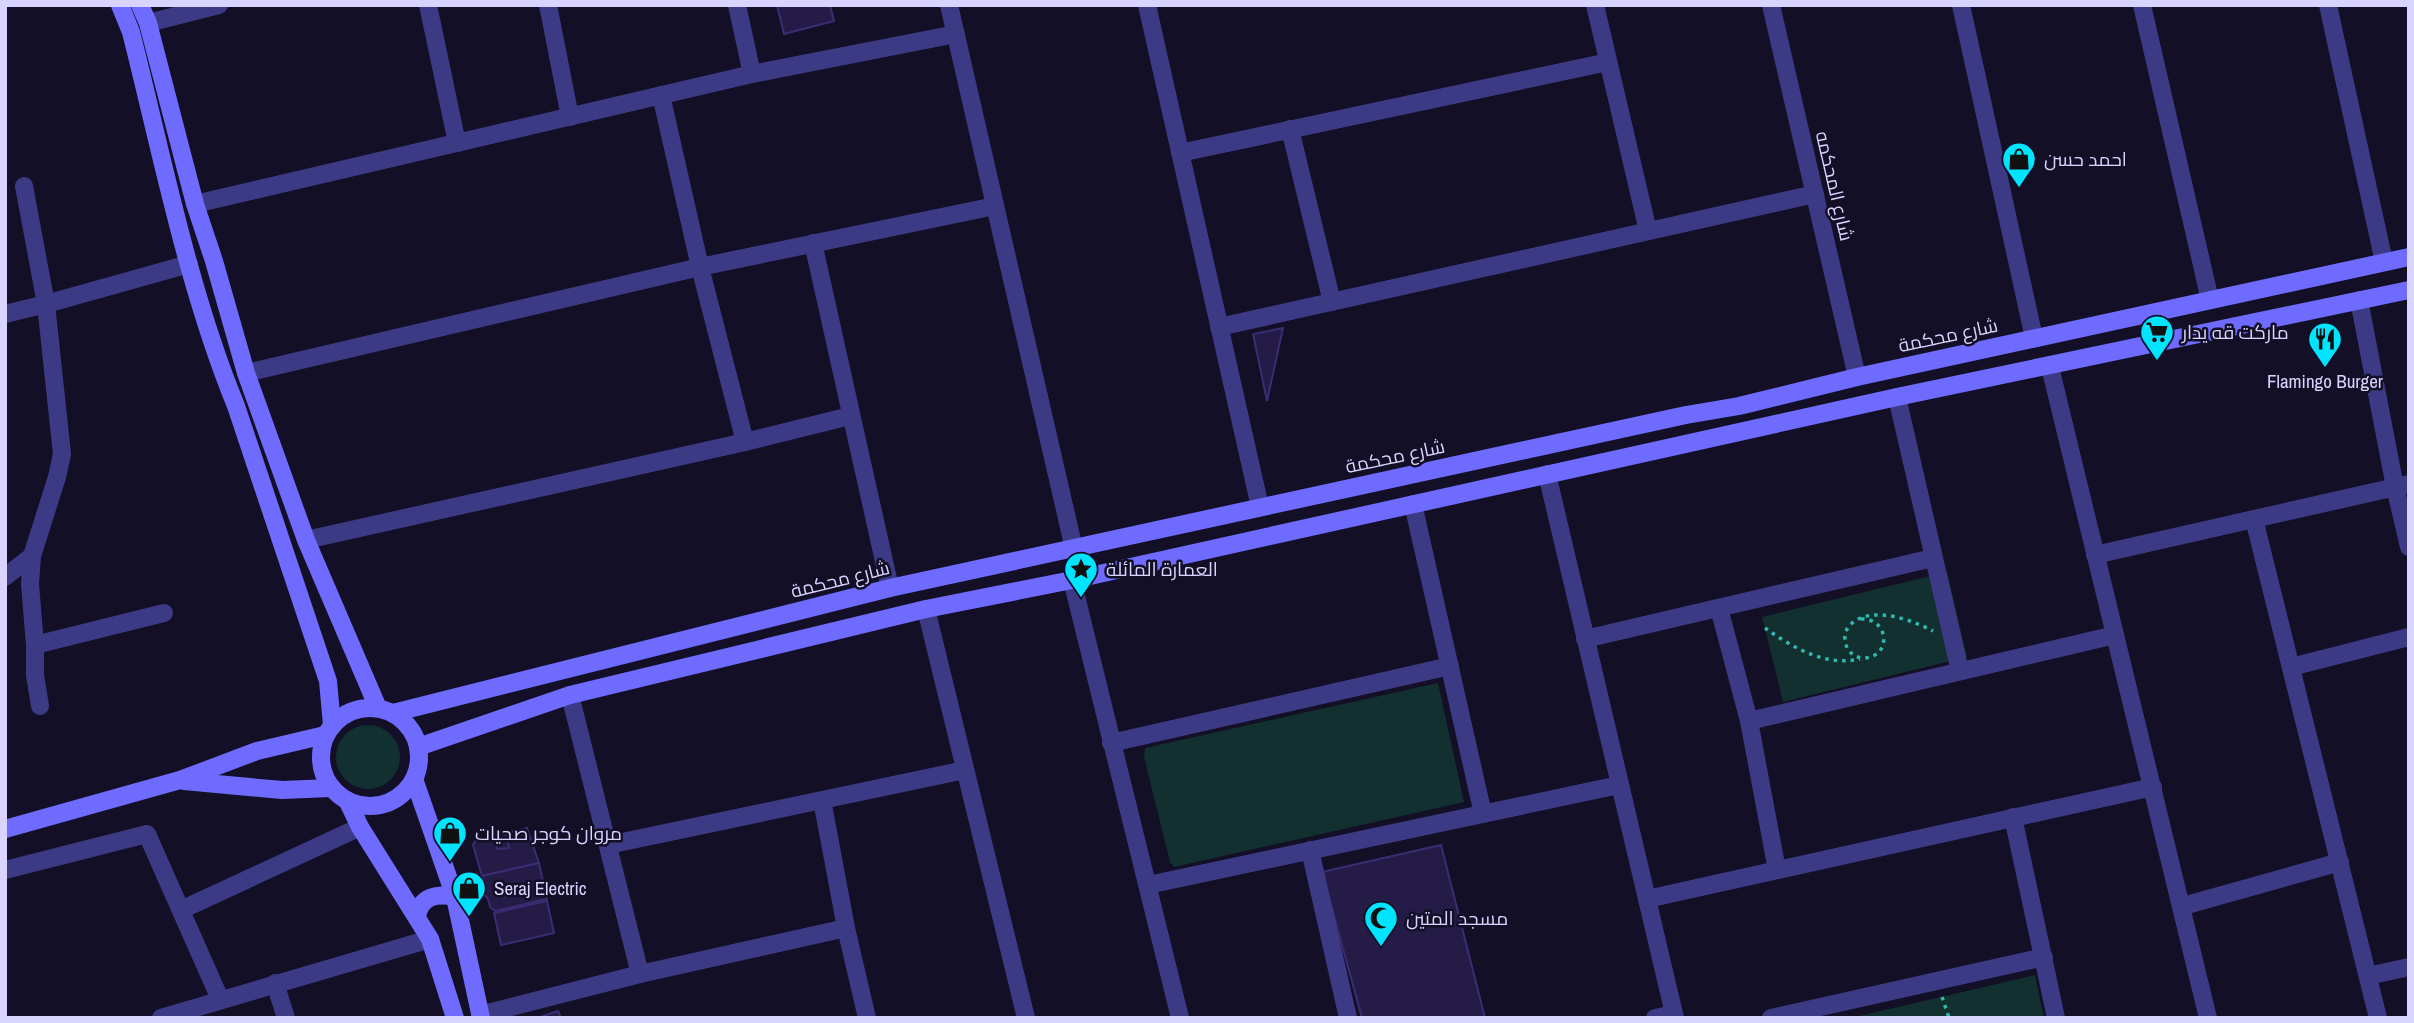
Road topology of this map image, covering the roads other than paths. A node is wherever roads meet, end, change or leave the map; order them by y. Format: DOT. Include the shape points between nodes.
graph roads {
  1 [pos="120,5"];
  2 [pos="141,5"];
  3 [pos="219,5"];
  4 [pos="428,5"];
  5 [pos="548,5"];
  6 [pos="737,5"];
  7 [pos="949,5"];
  8 [pos="1147,5"];
  9 [pos="1595,5"];
  10 [pos="1771,5"];
  11 [pos="1961,5"];
  12 [pos="2142,5"];
  13 [pos="2328,5"];
  14 [pos="148,23"];
  15 [pos="956,34"];
  16 [pos="1608,62"];
  17 [pos="752,74"];
  18 [pos="661,95"];
  19 [pos="570,117"];
  20 [pos="1290,130"];
  21 [pos="457,143"];
  22 [pos="1180,153"];
  23 [pos="24,186"];
  24 [pos="1815,194"];
  25 [pos="195,204"];
  26 [pos="995,206"];
  27 [pos="1648,232"];
  28 [pos="813,243"];
  29 [pos="2409,257"];
  30 [pos="2384,262"];
  31 [pos="189,264"];
  32 [pos="699,268"];
  33 [pos="2409,290"];
  34 [pos="2210,300"];
  35 [pos="2359,300"];
  36 [pos="1332,302"];
  37 [pos="46,304"];
  38 [pos="5,314"];
  39 [pos="1219,327"];
  40 [pos="2034,338"];
  41 [pos="2050,366"];
  42 [pos="246,373"];
  43 [pos="1857,377"];
  44 [pos="1897,397"];
  45 [pos="1739,405"];
  46 [pos="1686,415"];
  47 [pos="850,416"];
  48 [pos="1745,432"];
  49 [pos="745,442"];
  50 [pos="1695,442"];
  51 [pos="1547,474"];
  52 [pos="2402,486"];
  53 [pos="1413,504"];
  54 [pos="1260,507"];
  55 [pos="2254,519"];
  56 [pos="306,540"];
  57 [pos="2409,547"];
  58 [pos="1074,549"];
  59 [pos="2095,555"];
  60 [pos="32,556"];
  61 [pos="1933,558"];
  62 [pos="5,577"];
  63 [pos="1072,580"];
  64 [pos="890,588"];
  65 [pos="926,608"];
  66 [pos="1719,608"];
  67 [pos="164,612"];
  68 [pos="2115,635"];
  69 [pos="2409,638"];
  70 [pos="1585,639"];
  71 [pos="36,645"];
  72 [pos="1450,666"];
  73 [pos="2291,667"];
  74 [pos="1960,671"];
  75 [pos="570,695"];
  76 [pos="40,706"];
  77 [pos="386,711"];
  78 [pos="1749,721"];
  79 [pos="328,730"];
  80 [pos="1111,743"];
  81 [pos="418,747"];
  82 [pos="965,770"];
  83 [pos="414,779"];
  84 [pos="180,780"];
  85 [pos="1619,785"];
  86 [pos="2153,787"];
  87 [pos="331,788"];
  88 [pos="822,800"];
  89 [pos="348,802"];
  90 [pos="1483,814"];
  91 [pos="2013,817"];
  92 [pos="360,827"];
  93 [pos="5,829"];
  94 [pos="608,845"];
  95 [pos="1310,850"];
  96 [pos="2340,862"];
  97 [pos="5,870"];
  98 [pos="1777,870"];
  99 [pos="1148,885"];
  100 [pos="455,897"];
  101 [pos="1647,899"];
  102 [pos="2183,906"];
  103 [pos="181,910"];
  104 [pos="417,916"];
  105 [pos="846,928"];
  106 [pos="430,939"];
  107 [pos="2044,957"];
  108 [pos="2409,967"];
  109 [pos="640,974"];
  110 [pos="2368,976"];
  111 [pos="275,983"];
  112 [pos="220,999"];
  113 [pos="1835,1011"];
  114 [pos="480,1016"];
  115 [pos="1675,1016"];
  116 [pos="161,1018"];
  117 [pos="286,1018"];
  118 [pos="455,1018"];
  119 [pos="867,1018"];
  120 [pos="1026,1018"];
  121 [pos="1180,1018"];
  122 [pos="1348,1018"];
  123 [pos="1655,1018"];
  124 [pos="1771,1018"];
  125 [pos="2056,1018"];
  126 [pos="2208,1018"];
  127 [pos="2378,1018"];
  1 -- 31 [label="main road" via="131,32"];
  2 -- 14 [label="main road"];
  3 -- 14 [label="street"];
  4 -- 21 [label="street"];
  5 -- 19 [label="street"];
  6 -- 17 [label="street"];
  7 -- 15 [label="street"];
  8 -- 22 [label="street"];
  9 -- 16 [label="street"];
  10 -- 24 [label="street, شارع المحكمه"];
  11 -- 40 [label="street"];
  12 -- 34 [label="street"];
  13 -- 30 [label="street"];
  14 -- 25 [label="main road"];
  15 -- 17 [label="street"];
  15 -- 26 [label="street"];
  16 -- 20 [label="street"];
  16 -- 27 [label="street"];
  17 -- 18 [label="street"];
  18 -- 19 [label="street"];
  18 -- 32 [label="street"];
  19 -- 21 [label="street"];
  20 -- 22 [label="street"];
  20 -- 36 [label="street"];
  21 -- 25 [label="street"];
  22 -- 39 [label="street"];
  23 -- 37 [label="street"];
  24 -- 27 [label="street"];
  24 -- 43 [label="street, شارع المحكمه"];
  25 -- 42 [label="main road"];
  26 -- 28 [label="street"];
  26 -- 58 [label="street"];
  27 -- 36 [label="street"];
  28 -- 32 [label="street"];
  28 -- 47 [label="street"];
  29 -- 30 [label="main road, شارع محكمة"];
  30 -- 34 [label="main road, شارع محكمة"];
  31 -- 37 [label="street"];
  31 -- 79 [label="main road" via="218,363 328,681"];
  32 -- 42 [label="street"];
  32 -- 49 [label="street"];
  33 -- 35 [label="main road"];
  34 -- 40 [label="main road, شارع محكمة"];
  35 -- 41 [label="main road"];
  35 -- 52 [label="street"];
  36 -- 39 [label="street"];
  37 -- 38 [label="street"];
  37 -- 60 [label="street" via="62,454"];
  39 -- 54 [label="street"];
  40 -- 43 [label="main road, شارع محكمة"];
  41 -- 44 [label="main road"];
  41 -- 59 [label="street"];
  42 -- 56 [label="main road"];
  43 -- 45 [label="main road, شارع محكمة"];
  44 -- 48 [label="main road"];
  44 -- 61 [label="street"];
  45 -- 46 [label="main road, شارع محكمة"];
  45 -- 48 [label="main road" via="1737,417"];
  46 -- 50 [label="main road"];
  46 -- 54 [label="main road, شارع محكمة"];
  47 -- 49 [label="street"];
  47 -- 64 [label="street"];
  48 -- 50 [label="main road"];
  49 -- 56 [label="street"];
  50 -- 51 [label="main road"];
  51 -- 53 [label="main road"];
  51 -- 70 [label="street"];
  52 -- 55 [label="street"];
  52 -- 57 [label="street"];
  53 -- 63 [label="main road"];
  53 -- 72 [label="street"];
  54 -- 58 [label="main road, شارع محكمة"];
  55 -- 59 [label="street"];
  55 -- 73 [label="street"];
  56 -- 77 [label="main road"];
  58 -- 64 [label="main road, شارع محكمة"];
  59 -- 68 [label="street"];
  60 -- 62 [label="street"];
  60 -- 71 [label="street"];
  61 -- 66 [label="street"];
  61 -- 74 [label="street"];
  63 -- 65 [label="main road"];
  63 -- 80 [label="street"];
  64 -- 77 [label="main road, شارع محكمة"];
  65 -- 75 [label="main road"];
  65 -- 82 [label="street"];
  66 -- 70 [label="street"];
  66 -- 78 [label="street"];
  67 -- 71 [label="street"];
  68 -- 74 [label="street"];
  68 -- 86 [label="street"];
  69 -- 73 [label="street"];
  70 -- 85 [label="street"];
  71 -- 76 [label="street"];
  72 -- 80 [label="street"];
  72 -- 90 [label="street"];
  73 -- 96 [label="street"];
  74 -- 78 [label="street"];
  75 -- 81 [label="main road"];
  75 -- 94 [label="street"];
  77 -- 79 [label="main road" via="353,710"];
  77 -- 81 [label="main road" via="409,727"];
  78 -- 98 [label="street"];
  79 -- 84 [label="main road"];
  79 -- 87 [label="main road" via="320,753 322,772"];
  80 -- 99 [label="street"];
  81 -- 83 [label="main road"];
  82 -- 88 [label="street"];
  82 -- 120 [label="street"];
  83 -- 89 [label="main road" via="398,798 386,804 373,807"];
  83 -- 100 [label="main road"];
  84 -- 87 [label="main road" via="282,790"];
  84 -- 93 [label="main road"];
  85 -- 90 [label="street"];
  85 -- 101 [label="street"];
  86 -- 91 [label="street"];
  86 -- 102 [label="street"];
  87 -- 89 [label="main road"];
  88 -- 94 [label="street"];
  88 -- 105 [label="street"];
  89 -- 92 [label="main road"];
  90 -- 95 [label="street"];
  91 -- 98 [label="street"];
  91 -- 107 [label="street"];
  92 -- 103 [label="street"];
  92 -- 104 [label="main road"];
  94 -- 109 [label="street"];
  95 -- 99 [label="street"];
  95 -- 122 [label="street"];
  96 -- 102 [label="street"];
  96 -- 110 [label="street"];
  97 -- 103 [label="street" via="147,834"];
  98 -- 101 [label="street"];
  99 -- 121 [label="street"];
  100 -- 104 [label="main road" via="429,897"];
  100 -- 114 [label="main road"];
  101 -- 115 [label="street"];
  102 -- 126 [label="street"];
  103 -- 112 [label="street"];
  104 -- 106 [label="main road"];
  105 -- 109 [label="street"];
  105 -- 119 [label="street"];
  106 -- 111 [label="street"];
  106 -- 118 [label="main road"];
  107 -- 113 [label="street"];
  107 -- 125 [label="street"];
  108 -- 110 [label="street"];
  109 -- 114 [label="street"];
  110 -- 127 [label="street"];
  111 -- 112 [label="street"];
  111 -- 117 [label="street"];
  112 -- 116 [label="street"];
  113 -- 124 [label="street"];
  115 -- 123 [label="street"];
}
